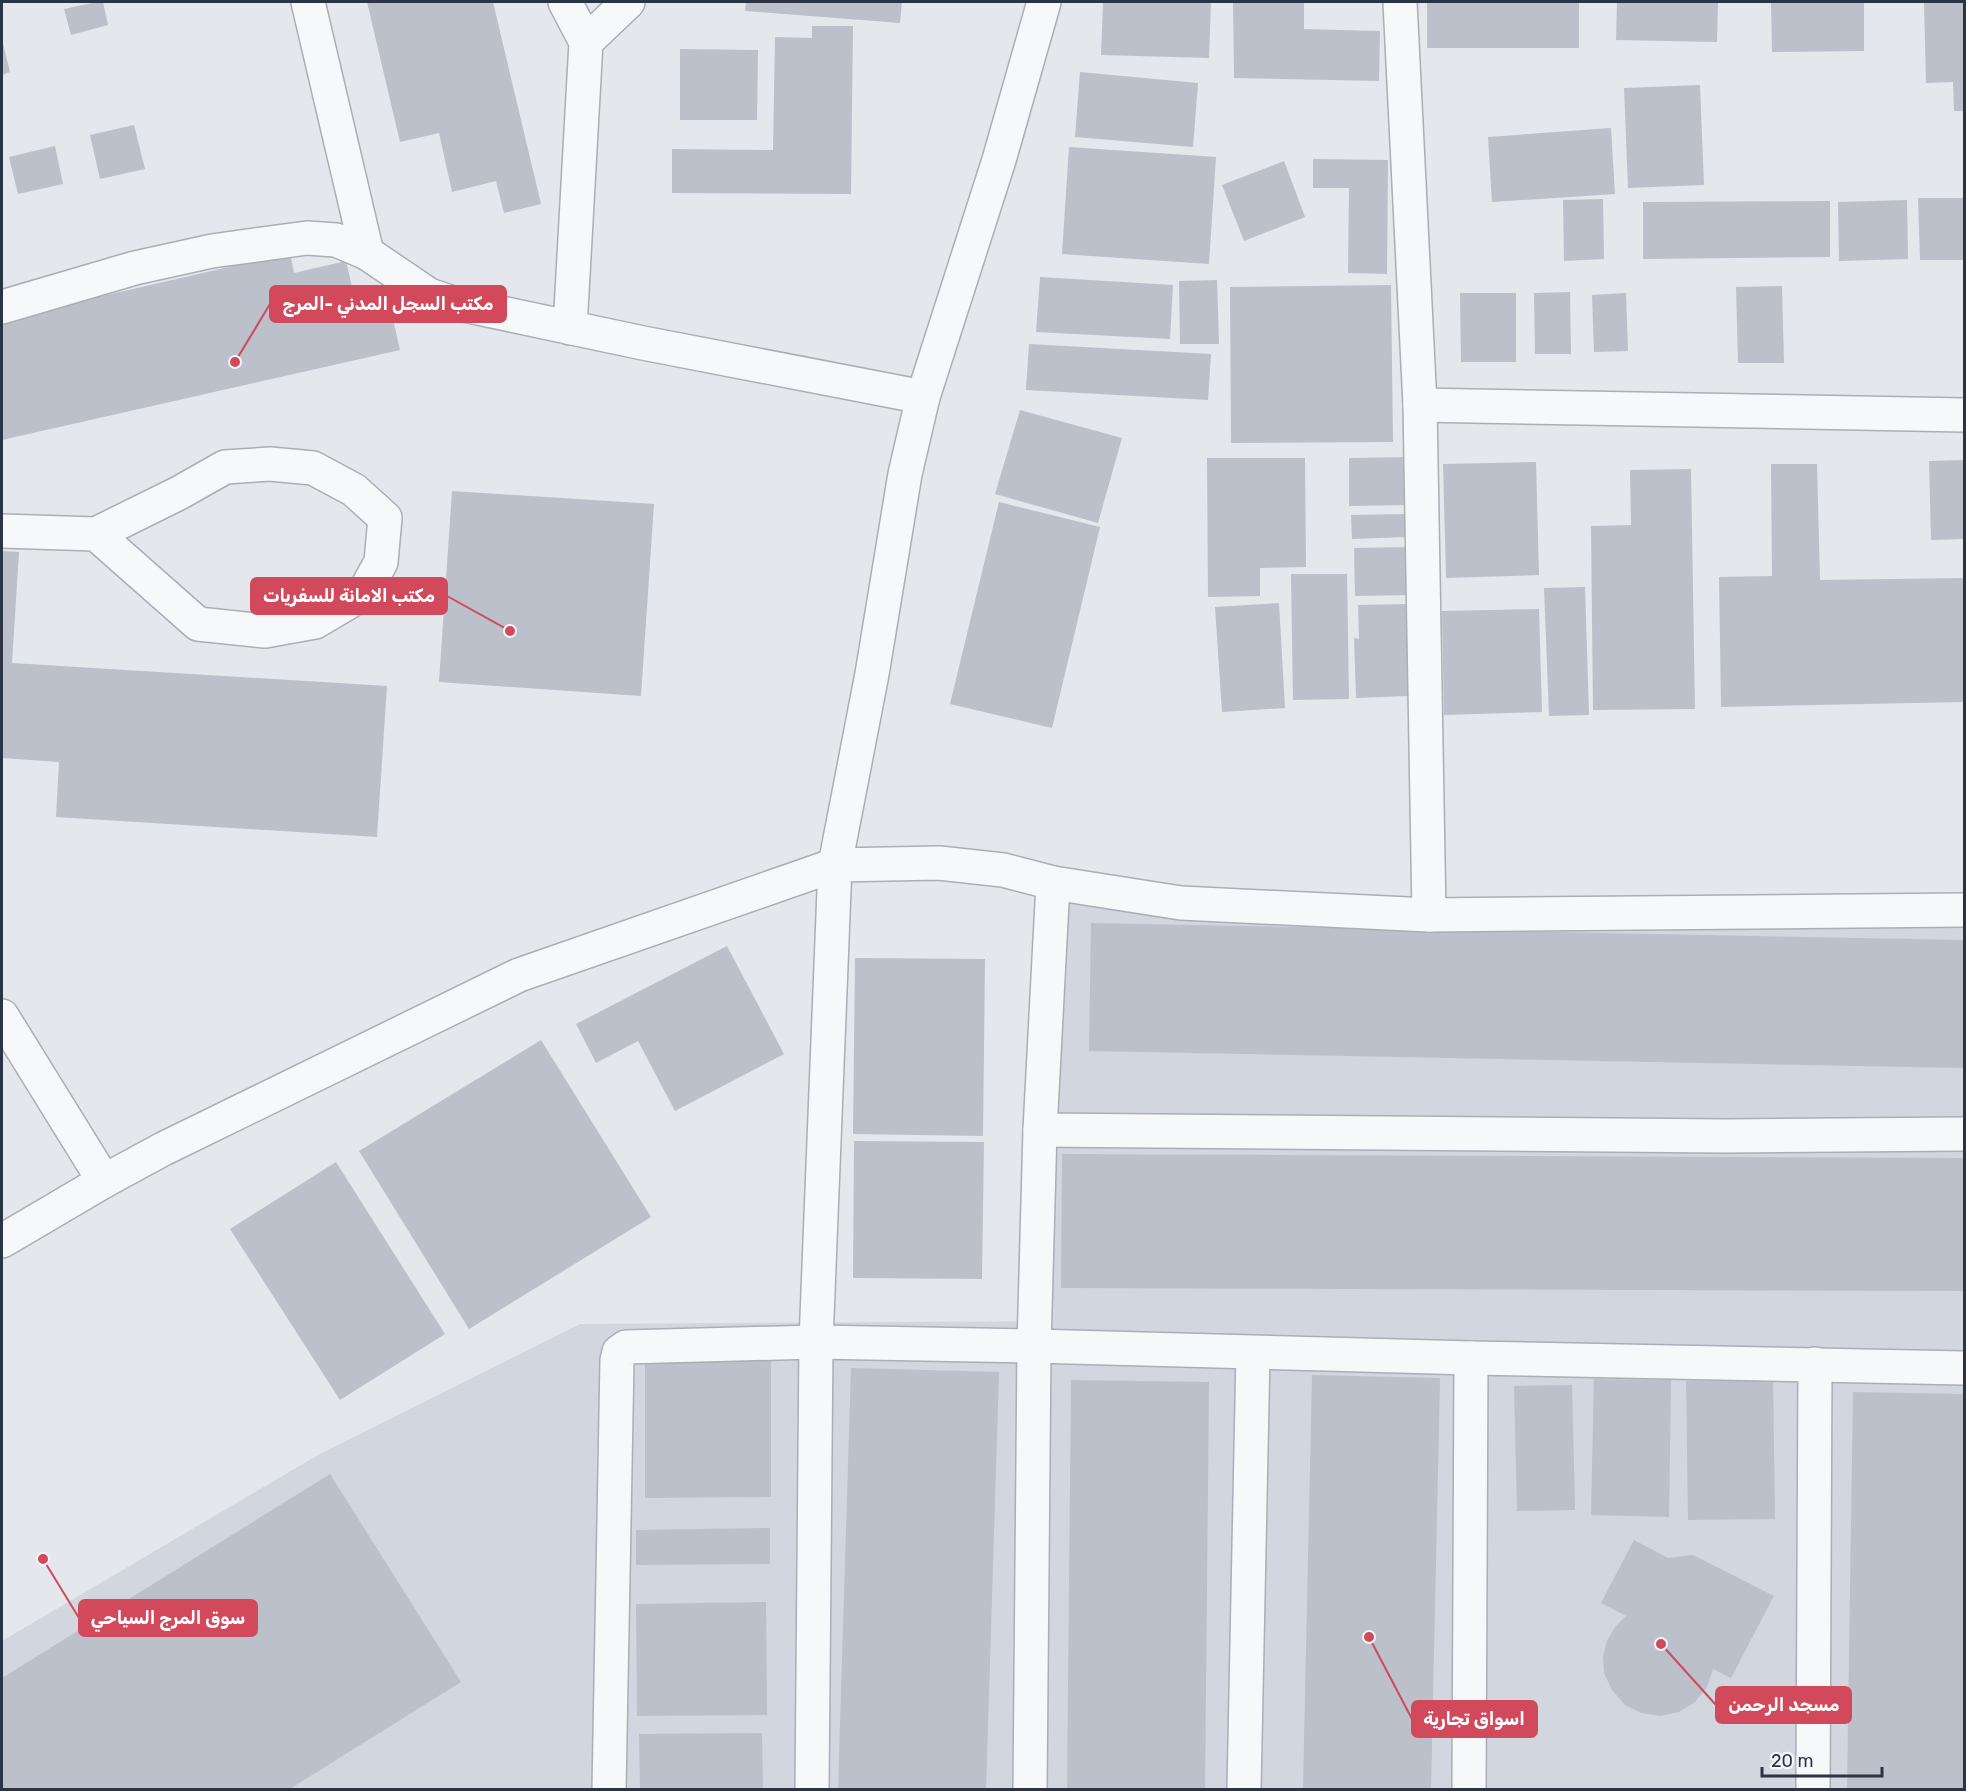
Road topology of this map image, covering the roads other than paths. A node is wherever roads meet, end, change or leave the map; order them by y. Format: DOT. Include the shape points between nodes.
graph roads {
  1 [pos="308,2"];
  2 [pos="565,2"];
  3 [pos="628,2"];
  4 [pos="1044,2"];
  5 [pos="1400,2"];
  6 [pos="586,42"];
  7 [pos="367,254"];
  8 [pos="2,307"];
  9 [pos="570,328"];
  10 [pos="923,397"];
  11 [pos="1420,405"];
  12 [pos="1965,415"];
  13 [pos="2,531"];
  14 [pos="96,534"];
  15 [pos="835,865"];
  16 [pos="1053,883"];
  17 [pos="1965,910"];
  18 [pos="1429,915"];
  19 [pos="2,1016"];
  20 [pos="1040,1130"];
  21 [pos="1965,1134"];
  22 [pos="104,1181"];
  23 [pos="2,1241"];
  24 [pos="816,1342"];
  25 [pos="1034,1346"];
  26 [pos="1253,1353"];
  27 [pos="1471,1359"];
  28 [pos="1815,1364"];
  29 [pos="1965,1368"];
  30 [pos="609,1790"];
  31 [pos="812,1790"];
  32 [pos="1030,1790"];
  33 [pos="1244,1790"];
  34 [pos="1469,1790"];
  35 [pos="1814,1790"];
  1 -- 7 [label="street"];
  2 -- 6 [label="street"];
  3 -- 6 [label="street"];
  4 -- 10 [label="street" via="999,160"];
  5 -- 11 [label="street"];
  6 -- 9 [label="street"];
  7 -- 8 [label="street" via="336,240 307,238 212,251 135,268"];
  7 -- 9 [label="street" via="429,295"];
  9 -- 10 [label="street"];
  10 -- 15 [label="street" via="905,474"];
  11 -- 12 [label="street"];
  11 -- 18 [label="street"];
  13 -- 14 [label="street"];
  14 -- 14 [label="street" via="225,467 270,464 313,468 354,490 385,518 381,562 364,593 315,622 265,631 198,624"];
  15 -- 16 [label="street" via="939,863 1003,870"];
  15 -- 22 [label="street" via="519,975"];
  15 -- 24 [label="street"];
  16 -- 18 [label="street" via="1181,903"];
  16 -- 20 [label="street"];
  17 -- 18 [label="street"];
  19 -- 22 [label="street"];
  20 -- 21 [label="street" via="1726,1136"];
  20 -- 25 [label="street"];
  22 -- 23 [label="street"];
  24 -- 25 [label="street"];
  24 -- 30 [label="street" via="639,1345 626,1347 617,1356"];
  24 -- 31 [label="street"];
  25 -- 26 [label="street"];
  25 -- 32 [label="street"];
  26 -- 27 [label="street"];
  26 -- 33 [label="street"];
  27 -- 28 [label="street"];
  27 -- 34 [label="street"];
  28 -- 29 [label="street"];
  28 -- 35 [label="street"];
}
